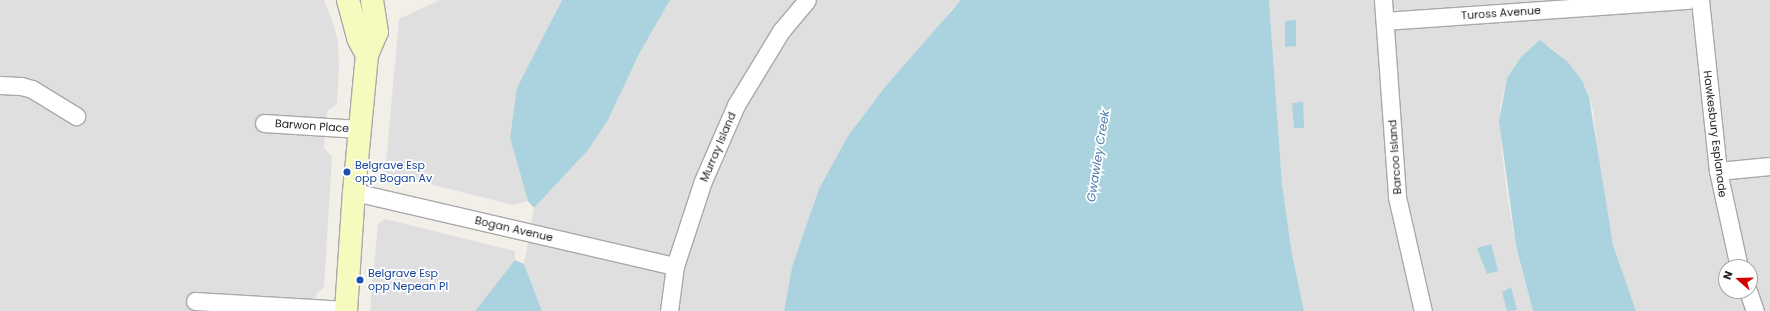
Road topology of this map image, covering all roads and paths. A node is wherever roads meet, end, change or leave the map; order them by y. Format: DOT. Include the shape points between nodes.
graph roads {
  1 [pos="348,0"];
  2 [pos="372,0"];
  3 [pos="807,0"];
  4 [pos="1383,0"];
  5 [pos="1688,0"];
  6 [pos="1700,0"];
  7 [pos="1385,21"];
  8 [pos="367,55"];
  9 [pos="0,86"];
  10 [pos="76,116"];
  11 [pos="264,123"];
  12 [pos="359,129"];
  13 [pos="1770,166"];
  14 [pos="1718,171"];
  15 [pos="354,192"];
  16 [pos="1737,259"];
  17 [pos="675,266"];
  18 [pos="1751,299"];
  19 [pos="195,301"];
  20 [pos="346,311"];
  21 [pos="669,311"];
  22 [pos="1423,311"];
  23 [pos="1755,311"];
  1 -- 8 [label="street" via="358,38"];
  2 -- 8 [label="street" via="377,32"];
  3 -- 17 [label="street, Murray Island" via="781,31 736,105 703,181"];
  4 -- 7 [label="street, Barcoo Island"];
  5 -- 7 [label="street, Tuross Avenue"];
  6 -- 14 [label="street, Hawkesbury Esplanade"];
  7 -- 22 [label="street, Barcoo Island" via="1397,197"];
  8 -- 12 [label="street"];
  9 -- 10 [label="street" via="21,86 32,90"];
  11 -- 12 [label="street, Barwon Place"];
  12 -- 15 [label="street"];
  13 -- 14 [label="street"];
  14 -- 16 [label="street, Hawkesbury Esplanade"];
  15 -- 17 [label="street, Bogan Avenue"];
  15 -- 20 [label="street"];
  17 -- 21 [label="street, Murray Island"];
  18 -- 23 [label="street"];
  19 -- 20 [label="street"];
}
